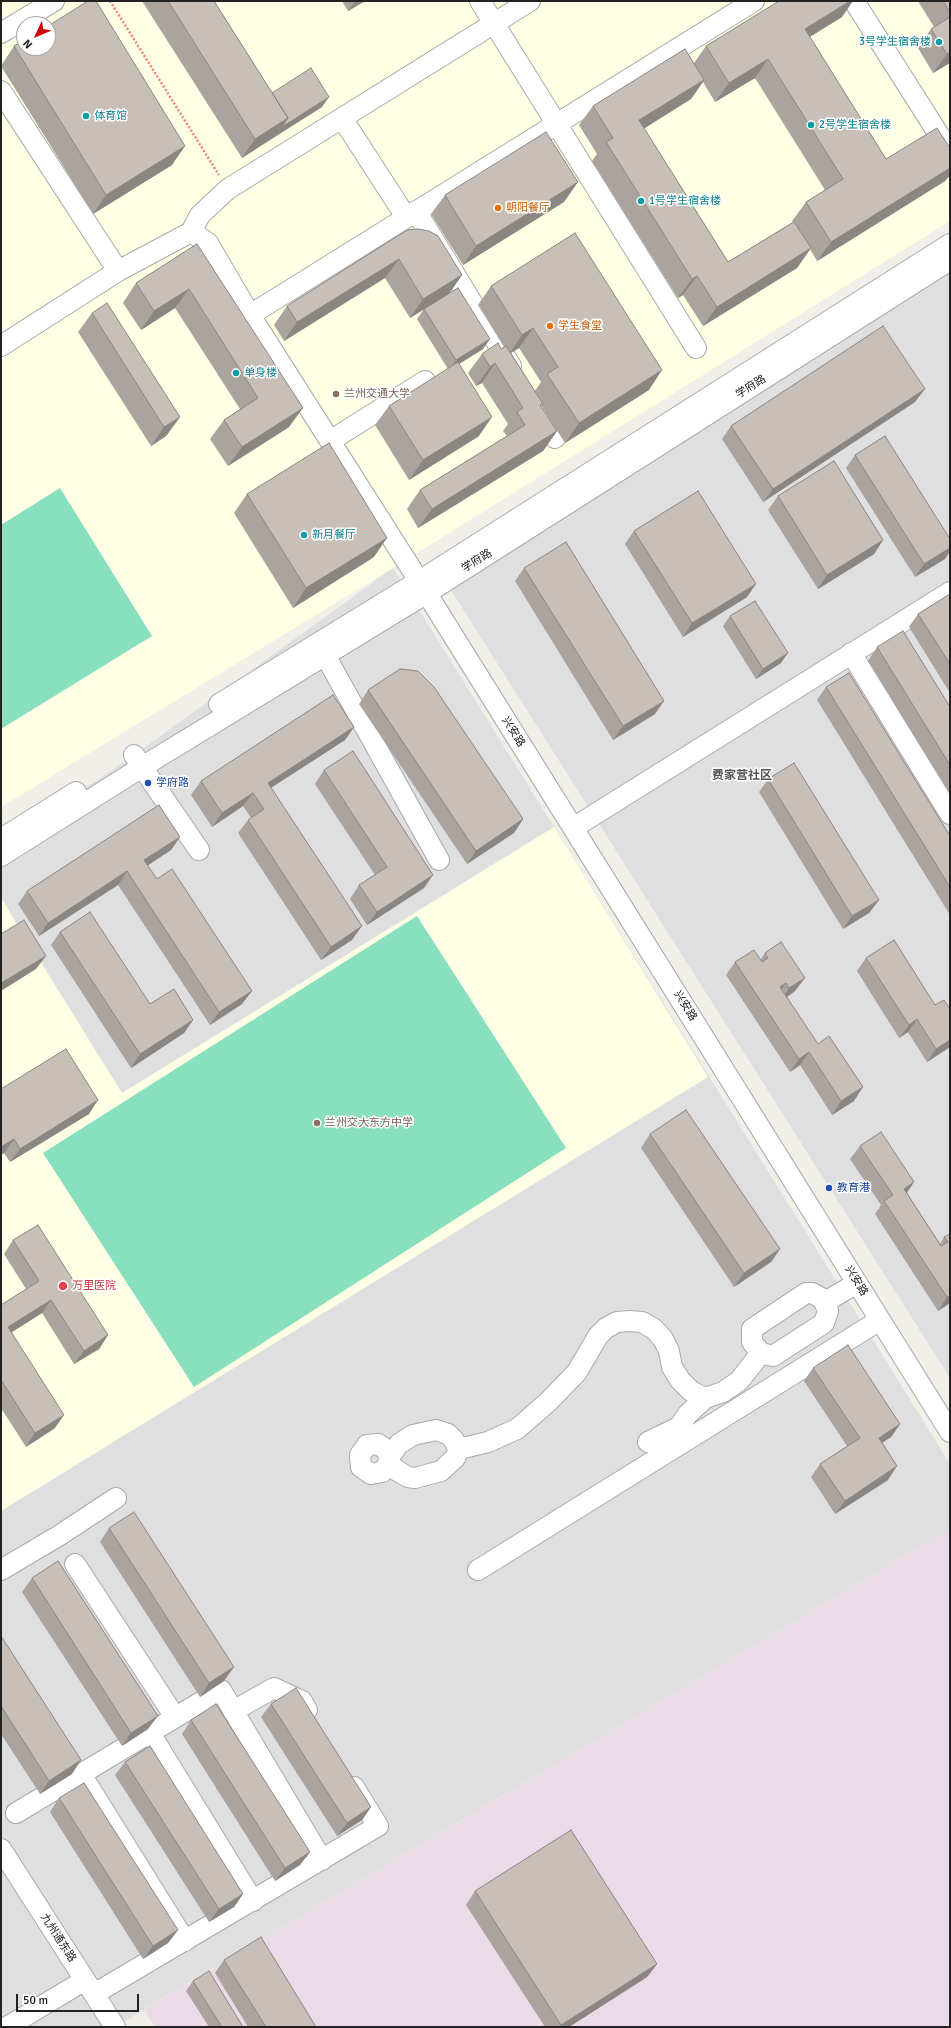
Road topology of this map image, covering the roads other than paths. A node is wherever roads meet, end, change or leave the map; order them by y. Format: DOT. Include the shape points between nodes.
graph roads {
  1 [pos="54,1"];
  2 [pos="480,1"];
  3 [pos="530,1"];
  4 [pos="854,1"];
  5 [pos="744,4"];
  6 [pos="495,23"];
  7 [pos="1,33"];
  8 [pos="1,91"];
  9 [pos="342,118"];
  10 [pos="558,124"];
  11 [pos="950,152"];
  12 [pos="411,214"];
  13 [pos="191,232"];
  14 [pos="950,244"];
  15 [pos="950,260"];
  16 [pos="118,271"];
  17 [pos="250,314"];
  18 [pos="1,346"];
  19 [pos="696,348"];
  20 [pos="425,381"];
  21 [pos="555,438"];
  22 [pos="330,441"];
  23 [pos="423,587"];
  24 [pos="950,592"];
  25 [pos="851,654"];
  26 [pos="325,656"];
  27 [pos="138,761"];
  28 [pos="950,814"];
  29 [pos="573,828"];
  30 [pos="1,839"];
  31 [pos="199,850"];
  32 [pos="1,856"];
  33 [pos="439,860"];
  34 [pos="857,1283"];
  35 [pos="825,1302"];
  36 [pos="880,1320"];
  37 [pos="761,1353"];
  38 [pos="706,1398"];
  39 [pos="950,1432"];
  40 [pos="648,1442"];
  41 [pos="459,1449"];
  42 [pos="116,1498"];
  43 [pos="75,1564"];
  44 [pos="1,1570"];
  45 [pos="478,1570"];
  46 [pos="233,1711"];
  47 [pos="176,1717"];
  48 [pos="318,1728"];
  49 [pos="150,1733"];
  50 [pos="81,1774"];
  51 [pos="346,1774"];
  52 [pos="16,1813"];
  53 [pos="1,1849"];
  54 [pos="322,1860"];
  55 [pos="253,1901"];
  56 [pos="185,1941"];
  57 [pos="89,1987"];
  58 [pos="8,2027"];
  59 [pos="115,2027"];
  1 -- 7 [label="street"];
  2 -- 6 [label="street"];
  3 -- 6 [label="street"];
  4 -- 11 [label="street"];
  5 -- 10 [label="street"];
  6 -- 9 [label="street"];
  6 -- 10 [label="street"];
  8 -- 16 [label="street"];
  9 -- 12 [label="street"];
  9 -- 13 [label="street" via="228,189 200,214"];
  10 -- 12 [label="street"];
  10 -- 19 [label="street"];
  12 -- 17 [label="street"];
  12 -- 21 [label="street"];
  13 -- 16 [label="street"];
  13 -- 17 [label="street, 兴安路" via="208,243"];
  14 -- 23 [label="street, 学府路"];
  15 -- 23 [label="street, 学府路"];
  16 -- 18 [label="street"];
  17 -- 22 [label="street, 兴安路"];
  20 -- 22 [label="street"];
  22 -- 23 [label="street, 兴安路"];
  23 -- 26 [label="street, 学府路"];
  23 -- 27 [label="street, 学府路"];
  23 -- 29 [label="street, 兴安路"];
  24 -- 25 [label="street"];
  25 -- 28 [label="street"];
  25 -- 29 [label="street"];
  26 -- 27 [label="street, 学府路"];
  26 -- 33 [label="street"];
  27 -- 30 [label="street, 学府路"];
  27 -- 31 [label="street"];
  27 -- 32 [label="street, 学府路"];
  29 -- 34 [label="street, 兴安路"];
  34 -- 35 [label="street"];
  34 -- 36 [label="street, 兴安路"];
  35 -- 37 [label="street" via="828,1311 824,1323 773,1356"];
  35 -- 37 [label="street" via="818,1295 806,1293 752,1329 752,1342"];
  36 -- 39 [label="street, 兴安路"];
  36 -- 45 [label="street"];
  37 -- 38 [label="street" via="739,1381 724,1392"];
  38 -- 40 [label="street" via="687,1414 678,1427"];
  38 -- 41 [label="street" via="691,1391 680,1380 672,1367 664,1339 654,1329 642,1322 617,1322 598,1336 577,1372 548,1402 516,1429 488,1442"];
  41 -- 41 [label="street" via="448,1434 436,1430 413,1434 399,1444 389,1460 401,1474 415,1478 441,1471 455,1458"];
  42 -- 44 [label="street"];
  43 -- 47 [label="street"];
  46 -- 47 [label="street" via="221,1690"];
  46 -- 48 [label="street" via="274,1688 302,1701"];
  46 -- 54 [label="street"];
  47 -- 49 [label="street"];
  49 -- 50 [label="street"];
  49 -- 55 [label="street"];
  50 -- 52 [label="street"];
  50 -- 56 [label="street"];
  51 -- 54 [label="street" via="378,1826"];
  53 -- 57 [label="street, 九州通东路"];
  54 -- 55 [label="street"];
  55 -- 56 [label="street"];
  56 -- 57 [label="street"];
  57 -- 58 [label="street"];
  57 -- 59 [label="street, 九州通东路"];
}
